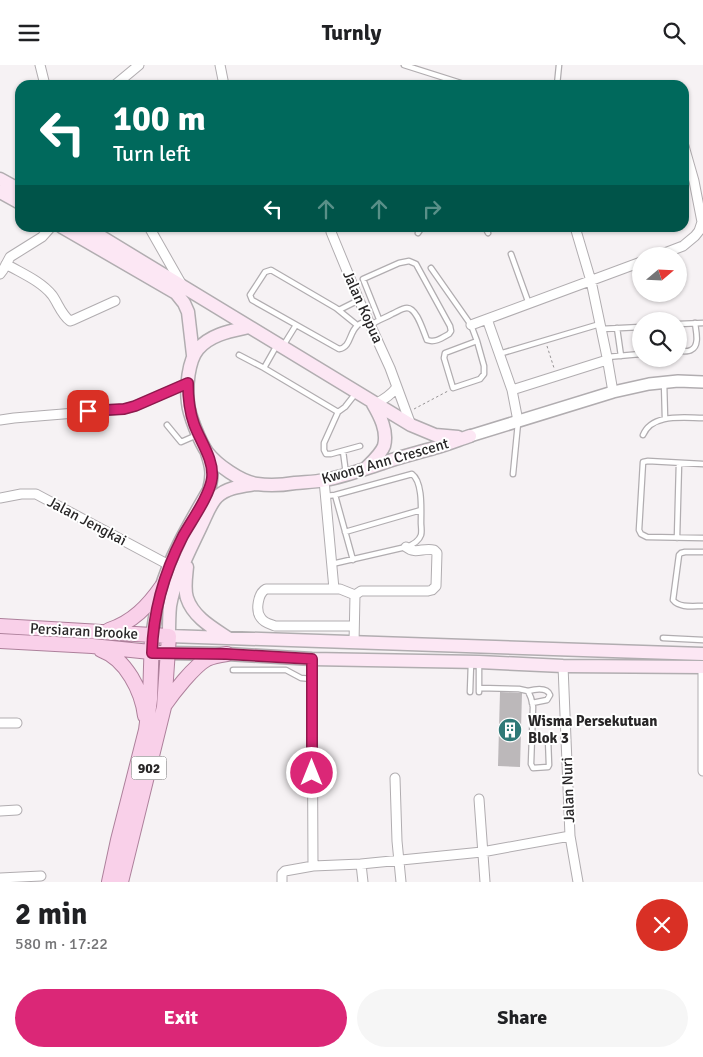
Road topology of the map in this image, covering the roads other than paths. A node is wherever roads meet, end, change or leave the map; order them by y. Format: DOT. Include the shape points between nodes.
graph roads {
  1 [pos="40,65"];
  2 [pos="139,65"];
  3 [pos="220,65"];
  4 [pos="404,65"];
  5 [pos="559,65"];
  6 [pos="417,67"];
  7 [pos="44,80"];
  8 [pos="121,80"];
  9 [pos="223,80"];
  10 [pos="453,80"];
  11 [pos="558,80"];
  12 [pos="689,164"];
  13 [pos="0,179"];
  14 [pos="703,179"];
  15 [pos="694,181"];
  16 [pos="15,187"];
  17 [pos="0,192"];
  18 [pos="15,200"];
  19 [pos="46,232"];
  20 [pos="71,232"];
  21 [pos="94,232"];
  22 [pos="153,232"];
  23 [pos="329,232"];
  24 [pos="576,232"];
  25 [pos="680,247"];
  26 [pos="511,254"];
  27 [pos="6,264"];
  28 [pos="632,265"];
  29 [pos="431,268"];
  30 [pos="0,273"];
  31 [pos="591,281"];
  32 [pos="182,285"];
  33 [pos="359,300"];
  34 [pos="115,301"];
  35 [pos="529,304"];
  36 [pos="339,310"];
  37 [pos="379,319"];
  38 [pos="487,319"];
  39 [pos="370,323"];
  40 [pos="695,323"];
  41 [pos="703,323"];
  42 [pos="687,324"];
  43 [pos="296,325"];
  44 [pos="357,325"];
  45 [pos="471,325"];
  46 [pos="250,327"];
  47 [pos="601,327"];
  48 [pos="632,327"];
  49 [pos="617,328"];
  50 [pos="477,341"];
  51 [pos="280,345"];
  52 [pos="687,351"];
  53 [pos="499,354"];
  54 [pos="193,355"];
  55 [pos="239,355"];
  56 [pos="632,355"];
  57 [pos="621,356"];
  58 [pos="607,358"];
  59 [pos="264,368"];
  60 [pos="664,382"];
  61 [pos="703,382"];
  62 [pos="188,383"];
  63 [pos="397,387"];
  64 [pos="512,390"];
  65 [pos="356,392"];
  66 [pos="613,392"];
  67 [pos="372,402"];
  68 [pos="338,412"];
  69 [pos="665,418"];
  70 [pos="703,418"];
  71 [pos="0,420"];
  72 [pos="518,421"];
  73 [pos="167,425"];
  74 [pos="411,425"];
  75 [pos="198,434"];
  76 [pos="470,435"];
  77 [pos="643,435"];
  78 [pos="360,446"];
  79 [pos="343,451"];
  80 [pos="207,453"];
  81 [pos="679,463"];
  82 [pos="703,464"];
  83 [pos="365,469"];
  84 [pos="513,474"];
  85 [pos="346,475"];
  86 [pos="324,480"];
  87 [pos="256,484"];
  88 [pos="330,496"];
  89 [pos="0,498"];
  90 [pos="421,510"];
  91 [pos="345,532"];
  92 [pos="677,538"];
  93 [pos="703,538"];
  94 [pos="406,547"];
  95 [pos="189,552"];
  96 [pos="703,552"];
  97 [pos="353,560"];
  98 [pos="332,564"];
  99 [pos="169,565"];
  100 [pos="162,586"];
  101 [pos="334,589"];
  102 [pos="355,595"];
  103 [pos="703,606"];
  104 [pos="0,626"];
  105 [pos="354,626"];
  106 [pos="104,632"];
  107 [pos="152,635"];
  108 [pos="169,636"];
  109 [pos="664,637"];
  110 [pos="229,638"];
  111 [pos="703,640"];
  112 [pos="0,641"];
  113 [pos="354,643"];
  114 [pos="92,646"];
  115 [pos="152,653"];
  116 [pos="168,653"];
  117 [pos="226,654"];
  118 [pos="703,655"];
  119 [pos="312,659"];
  120 [pos="475,662"];
  121 [pos="563,666"];
  122 [pos="703,667"];
  123 [pos="233,670"];
  124 [pos="312,679"];
  125 [pos="528,691"];
  126 [pos="470,692"];
  127 [pos="532,703"];
  128 [pos="164,707"];
  129 [pos="0,723"];
  130 [pos="17,723"];
  131 [pos="146,730"];
  132 [pos="548,738"];
  133 [pos="703,771"];
  134 [pos="395,778"];
  135 [pos="479,799"];
  136 [pos="16,809"];
  137 [pos="0,811"];
  138 [pos="570,836"];
  139 [pos="482,852"];
  140 [pos="399,861"];
  141 [pos="361,864"];
  142 [pos="313,866"];
  143 [pos="41,876"];
  144 [pos="0,878"];
  145 [pos="109,882"];
  146 [pos="121,882"];
  147 [pos="282,882"];
  148 [pos="363,882"];
  149 [pos="401,882"];
  150 [pos="485,882"];
  151 [pos="578,882"];
  1 -- 7 [label="street"];
  2 -- 8 [label="street"];
  3 -- 9 [label="street"];
  4 -- 6 [label="lane"];
  5 -- 11 [label="lane"];
  6 -- 10 [label="lane"];
  12 -- 15 [label="street"];
  13 -- 16 [label="main road"];
  14 -- 15 [label="street"];
  15 -- 25 [label="street" via="702,222 695,236"];
  17 -- 18 [label="main road"];
  19 -- 27 [label="street" via="10,257"];
  20 -- 54 [label="main road, Kwong Ann Crescent" via="176,293 188,312"];
  21 -- 32 [label="main road"];
  22 -- 32 [label="street"];
  23 -- 33 [label="street, Jalan Kopua"];
  24 -- 31 [label="street"];
  26 -- 35 [label="lane"];
  27 -- 30 [label="street"];
  27 -- 34 [label="street" via="51,294 70,321"];
  28 -- 31 [label="street"];
  29 -- 45 [label="lane"];
  31 -- 35 [label="street"];
  31 -- 47 [label="street"];
  32 -- 46 [label="main road"];
  33 -- 36 [label="lane"];
  33 -- 39 [label="street, Jalan Kopua"];
  35 -- 38 [label="street"];
  36 -- 43 [label="lane" via="275,272 265,272 250,298"];
  36 -- 44 [label="lane"];
  37 -- 37 [label="lane" via="363,279 399,263 412,261 416,263 451,331 438,340 427,340 416,313 409,308"];
  37 -- 39 [label="lane"];
  38 -- 45 [label="street"];
  38 -- 53 [label="street"];
  39 -- 44 [label="lane"];
  39 -- 63 [label="street, Jalan Kopua"];
  40 -- 41 [label="lane"];
  40 -- 42 [label="lane"];
  40 -- 52 [label="lane" via="697,343"];
  43 -- 44 [label="lane" via="343,349"];
  43 -- 51 [label="lane"];
  45 -- 50 [label="lane"];
  46 -- 51 [label="main road"];
  46 -- 54 [label="main road" via="217,335"];
  47 -- 49 [label="lane"];
  47 -- 53 [label="lane"];
  47 -- 58 [label="street"];
  48 -- 49 [label="lane"];
  49 -- 57 [label="lane"];
  50 -- 50 [label="lane" via="445,353 453,388 480,379 484,374"];
  51 -- 59 [label="lane"];
  51 -- 65 [label="main road"];
  53 -- 64 [label="street"];
  54 -- 62 [label="main road, Kwong Ann Crescent"];
  55 -- 59 [label="lane"];
  56 -- 57 [label="lane"];
  57 -- 58 [label="lane"];
  58 -- 64 [label="street"];
  58 -- 66 [label="street"];
  59 -- 68 [label="lane"];
  60 -- 61 [label="street"];
  60 -- 66 [label="street"];
  60 -- 69 [label="lane"];
  62 -- 71 [label="street" via="124,409"];
  62 -- 75 [label="main road, Kwong Ann Crescent" via="188,404"];
  63 -- 67 [label="street" via="385,399"];
  63 -- 74 [label="street, Jalan Kopua"];
  64 -- 72 [label="street"];
  65 -- 67 [label="main road"];
  65 -- 68 [label="lane"];
  66 -- 72 [label="street"];
  67 -- 74 [label="main road"];
  67 -- 83 [label="main road" via="384,427 384,446"];
  68 -- 79 [label="lane" via="324,450 327,455"];
  69 -- 70 [label="lane"];
  69 -- 77 [label="lane" via="651,424"];
  72 -- 76 [label="street"];
  72 -- 84 [label="lane"];
  73 -- 75 [label="lane" via="181,441"];
  74 -- 76 [label="main road" via="435,435"];
  75 -- 80 [label="main road, Kwong Ann Crescent"];
  76 -- 83 [label="main road, Kwong Ann Crescent"];
  78 -- 79 [label="lane"];
  79 -- 85 [label="lane"];
  80 -- 87 [label="main road, Kwong Ann Crescent" via="238,477"];
  80 -- 99 [label="main road" via="212,469 209,490"];
  81 -- 82 [label="lane"];
  81 -- 92 [label="lane"];
  81 -- 92 [label="lane" via="643,462 640,530 647,537"];
  83 -- 85 [label="main road, Kwong Ann Crescent"];
  85 -- 86 [label="main road, Kwong Ann Crescent"];
  86 -- 87 [label="main road, Kwong Ann Crescent"];
  86 -- 88 [label="street"];
  87 -- 95 [label="main road" via="234,488 216,497"];
  88 -- 90 [label="lane" via="412,474 416,477 422,501"];
  88 -- 91 [label="lane"];
  88 -- 98 [label="street"];
  89 -- 99 [label="street, Jalan Jengkai" via="36,494"];
  90 -- 91 [label="lane"];
  90 -- 94 [label="lane" via="421,536"];
  91 -- 97 [label="lane"];
  92 -- 93 [label="lane"];
  94 -- 97 [label="lane"];
  94 -- 102 [label="street" via="415,551 428,548 437,553 436,585 432,590 361,591"];
  95 -- 108 [label="main road" via="170,606"];
  95 -- 110 [label="main road" via="186,598 198,617"];
  96 -- 103 [label="lane" via="685,551 679,555 673,600 679,605"];
  97 -- 98 [label="lane"];
  98 -- 101 [label="street"];
  99 -- 100 [label="main road"];
  100 -- 106 [label="main road" via="130,621"];
  100 -- 107 [label="main road"];
  101 -- 102 [label="street"];
  101 -- 105 [label="street" via="266,589 259,597 258,613 266,623 275,626"];
  102 -- 105 [label="street"];
  104 -- 106 [label="main road, Persiaran Brooke"];
  105 -- 113 [label="street"];
  106 -- 107 [label="main road, Persiaran Brooke"];
  107 -- 108 [label="main road, Persiaran Brooke"];
  107 -- 115 [label="main road, 902"];
  108 -- 110 [label="main road"];
  108 -- 116 [label="main road, 902"];
  109 -- 111 [label="lane"];
  110 -- 113 [label="main road"];
  112 -- 114 [label="main road, Persiaran Brooke"];
  113 -- 118 [label="main road"];
  114 -- 115 [label="main road, Persiaran Brooke"];
  114 -- 131 [label="main road" via="114,657 132,679 142,702"];
  115 -- 116 [label="main road, Persiaran Brooke"];
  115 -- 131 [label="main road, 902"];
  116 -- 117 [label="main road"];
  116 -- 128 [label="main road, 902"];
  117 -- 119 [label="main road"];
  117 -- 128 [label="main road" via="198,666"];
  119 -- 120 [label="main road"];
  119 -- 124 [label="street"];
  120 -- 121 [label="main road"];
  120 -- 125 [label="lane" via="479,690"];
  120 -- 126 [label="lane"];
  121 -- 122 [label="main road"];
  121 -- 138 [label="street, Jalan Nuri"];
  122 -- 133 [label="street"];
  123 -- 124 [label="lane" via="286,670 301,678"];
  124 -- 142 [label="street"];
  125 -- 127 [label="lane"];
  125 -- 127 [label="lane" via="549,692 547,701"];
  127 -- 132 [label="lane" via="533,767 548,767"];
  128 -- 146 [label="main road, 902"];
  129 -- 130 [label="street"];
  131 -- 145 [label="main road, 902"];
  134 -- 140 [label="street"];
  135 -- 139 [label="street"];
  136 -- 137 [label="street"];
  138 -- 139 [label="street"];
  138 -- 151 [label="street, Jalan Nuri"];
  139 -- 140 [label="street"];
  139 -- 150 [label="street"];
  140 -- 141 [label="street"];
  140 -- 149 [label="street"];
  141 -- 142 [label="street"];
  141 -- 148 [label="street"];
  142 -- 147 [label="street" via="285,871"];
  143 -- 144 [label="street"];
}
